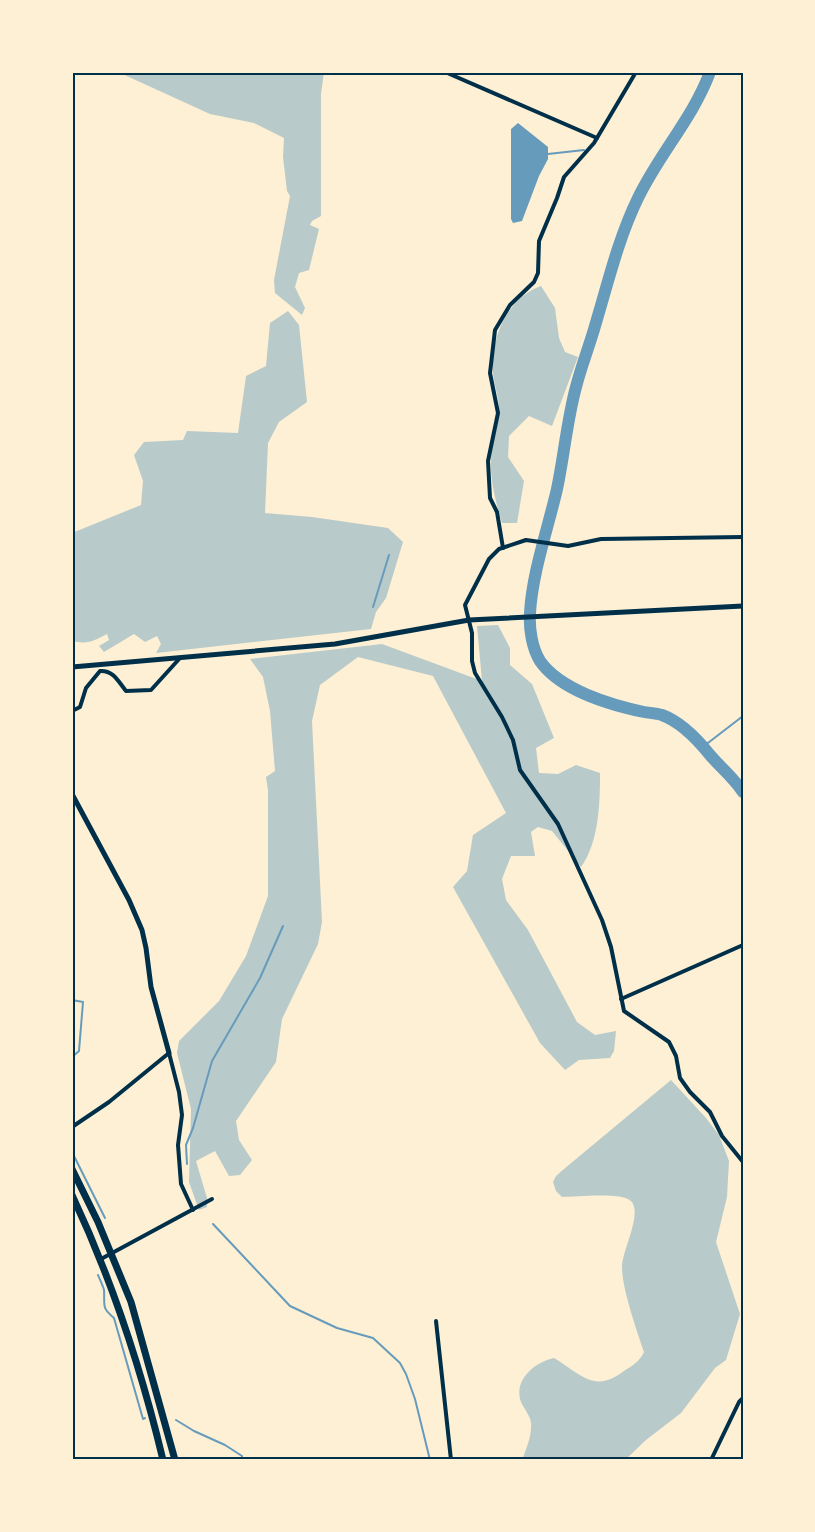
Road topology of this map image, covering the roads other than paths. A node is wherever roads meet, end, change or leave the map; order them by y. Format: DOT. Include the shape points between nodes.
graph roads {
  1 [pos="445,72"];
  2 [pos="636,72"];
  3 [pos="597,138"];
  4 [pos="743,537"];
  5 [pos="503,548"];
  6 [pos="743,606"];
  7 [pos="469,620"];
  8 [pos="180,658"];
  9 [pos="98,664"];
  10 [pos="72,667"];
  11 [pos="99,671"];
  12 [pos="72,711"];
  13 [pos="72,794"];
  14 [pos="743,945"];
  15 [pos="621,999"];
  16 [pos="169,1053"];
  17 [pos="72,1127"];
  18 [pos="743,1162"];
  19 [pos="72,1169"];
  20 [pos="72,1195"];
  21 [pos="212,1199"];
  22 [pos="193,1210"];
  23 [pos="112,1254"];
  24 [pos="101,1259"];
  25 [pos="436,1321"];
  26 [pos="743,1398"];
  27 [pos="163,1460"];
  28 [pos="175,1460"];
  29 [pos="451,1460"];
  30 [pos="711,1460"];
  1 -- 3 [label="street"];
  2 -- 3 [label="street"];
  3 -- 5 [label="street" via="564,177 539,240 534,282 510,305 495,330 490,373 498,413 488,461 490,498 498,512"];
  4 -- 5 [label="street" via="601,538 568,546 526,540"];
  5 -- 7 [label="street" via="489,559 469,595 465,605"];
  6 -- 7 [label="street"];
  7 -- 8 [label="street" via="335,644"];
  7 -- 15 [label="street" via="475,673 513,740 520,770 558,824 602,920"];
  8 -- 9 [label="street"];
  8 -- 11 [label="street" via="151,690 126,691 113,674"];
  9 -- 10 [label="street"];
  9 -- 11 [label="street"];
  11 -- 12 [label="street" via="86,688 80,707"];
  13 -- 16 [label="street" via="142,930 151,987"];
  14 -- 15 [label="street"];
  15 -- 18 [label="street" via="624,1011 669,1042 680,1078 710,1112 722,1136"];
  16 -- 17 [label="street"];
  16 -- 22 [label="street" via="182,1115 178,1146 182,1184"];
  19 -- 23 [label="highway"];
  20 -- 24 [label="highway"];
  21 -- 22 [label="street"];
  22 -- 23 [label="street"];
  23 -- 24 [label="street"];
  23 -- 28 [label="highway" via="134,1313"];
  24 -- 27 [label="highway" via="139,1367"];
  25 -- 29 [label="street"];
  26 -- 30 [label="street"];
}
